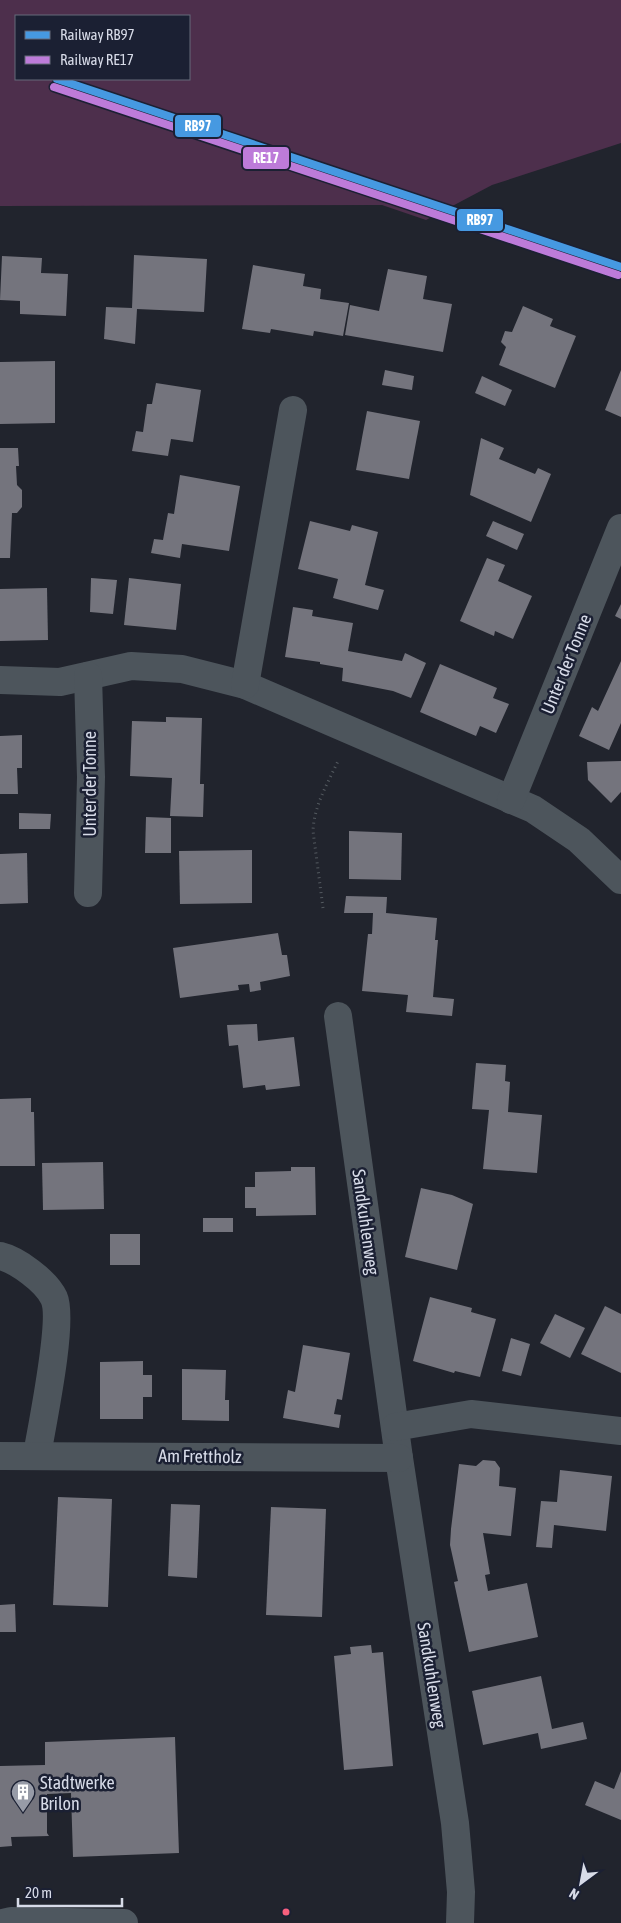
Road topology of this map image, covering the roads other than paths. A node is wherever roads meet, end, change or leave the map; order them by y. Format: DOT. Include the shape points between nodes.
graph roads {
  1 [pos="293,410"];
  2 [pos="621,528"];
  3 [pos="88,676"];
  4 [pos="0,680"];
  5 [pos="245,685"];
  6 [pos="511,800"];
  7 [pos="621,880"];
  8 [pos="88,893"];
  9 [pos="338,1016"];
  10 [pos="0,1256"];
  11 [pos="395,1427"];
  12 [pos="621,1431"];
  13 [pos="37,1455"];
  14 [pos="0,1456"];
  15 [pos="399,1458"];
  16 [pos="3,1923"];
  17 [pos="124,1923"];
  18 [pos="460,1923"];
  1 -- 5 [label="street"];
  2 -- 6 [label="street, Unter der Tonne"];
  3 -- 4 [label="street" via="60,682"];
  3 -- 5 [label="street" via="118,668 153,667 200,673"];
  3 -- 8 [label="street, Unter der Tonne" via="91,777"];
  5 -- 6 [label="street"];
  6 -- 7 [label="street" via="534,809 564,829"];
  9 -- 11 [label="street, Sandkuhlenweg"];
  10 -- 13 [label="street" via="35,1275 54,1298 56,1334"];
  11 -- 12 [label="street" via="471,1414"];
  11 -- 15 [label="street, Sandkuhlenweg"];
  13 -- 14 [label="street, Am Frettholz"];
  13 -- 15 [label="street, Am Frettholz"];
  15 -- 18 [label="street, Sandkuhlenweg" via="455,1823 461,1892"];
  16 -- 17 [label="street"];
}
